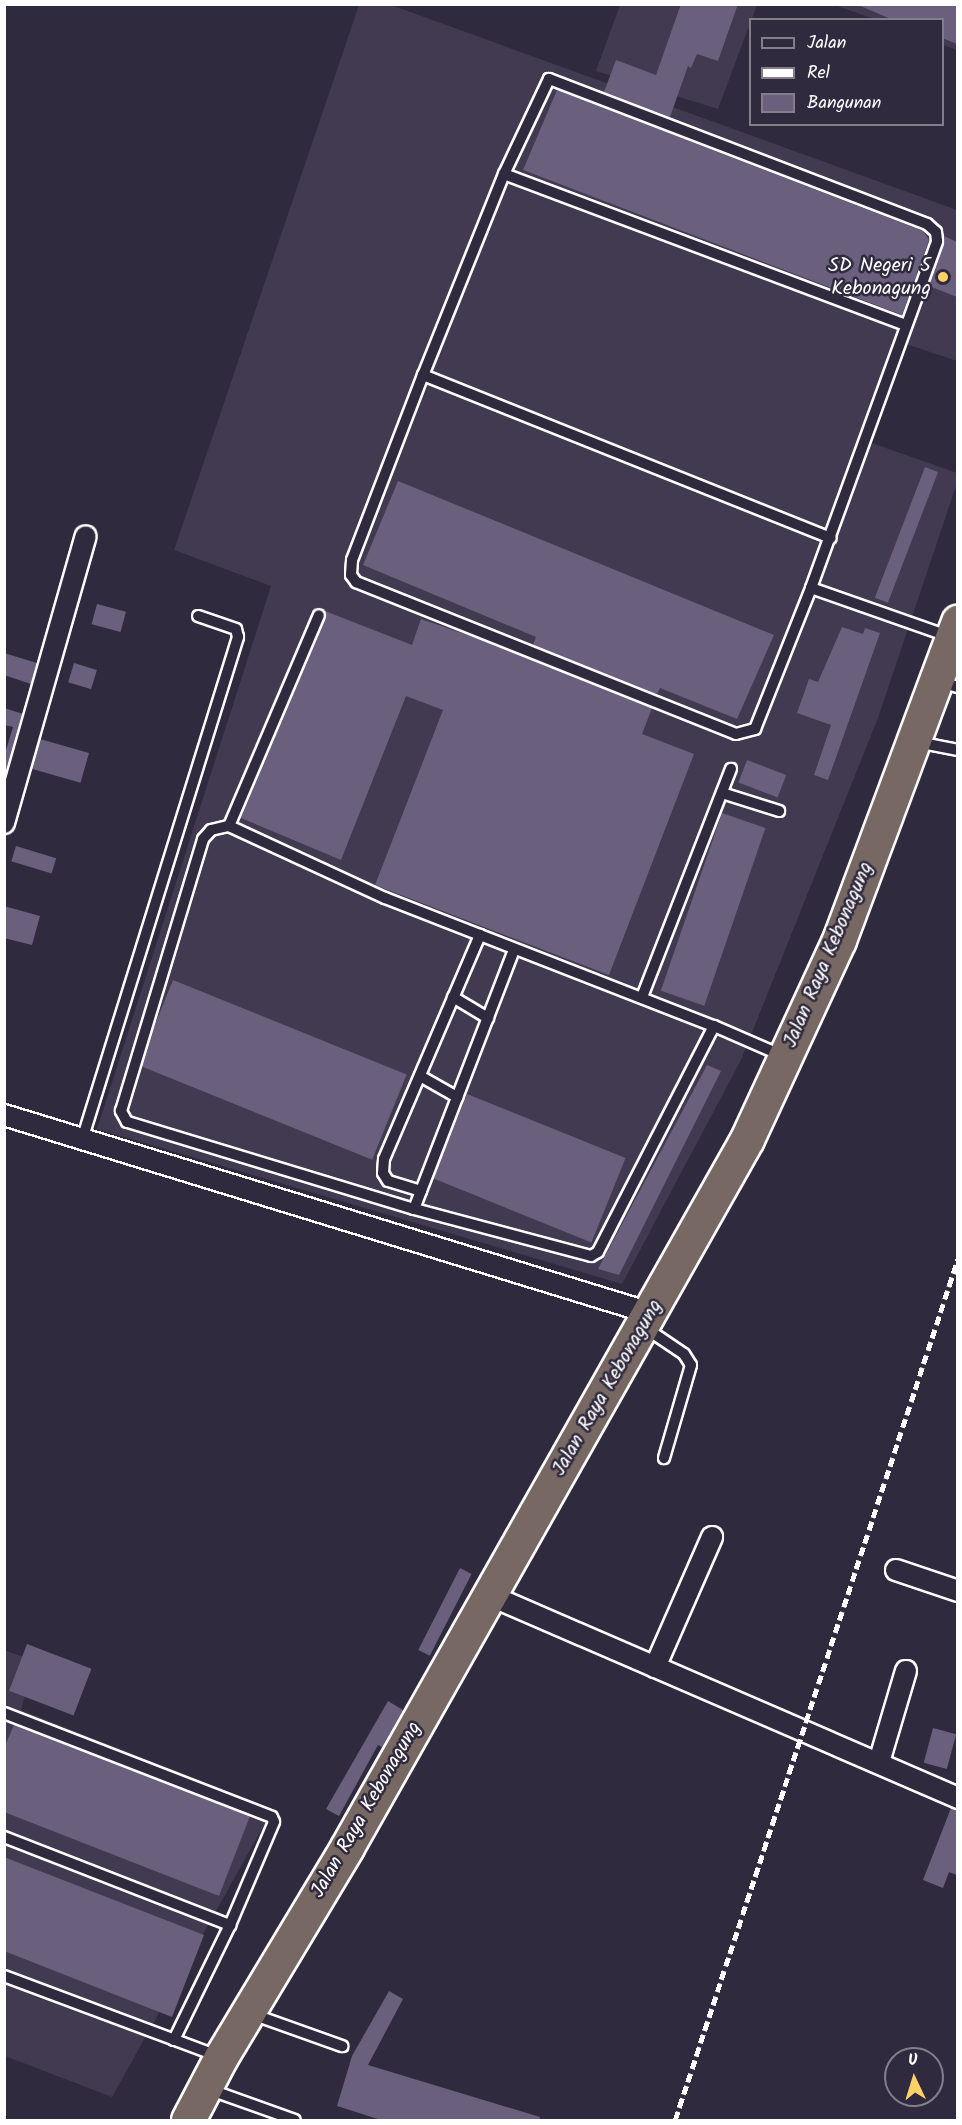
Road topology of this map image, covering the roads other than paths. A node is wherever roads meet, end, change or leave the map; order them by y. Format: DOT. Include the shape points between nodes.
graph roads {
  1 [pos="504,174"];
  2 [pos="906,325"];
  3 [pos="423,375"];
  4 [pos="86,536"];
  5 [pos="831,538"];
  6 [pos="811,588"];
  7 [pos="319,615"];
  8 [pos="198,616"];
  9 [pos="955,629"];
  10 [pos="947,684"];
  11 [pos="914,741"];
  12 [pos="957,750"];
  13 [pos="731,769"];
  14 [pos="722,793"];
  15 [pos="779,811"];
  16 [pos="4,823"];
  17 [pos="229,826"];
  18 [pos="480,935"];
  19 [pos="514,950"];
  20 [pos="453,997"];
  21 [pos="642,997"];
  22 [pos="488,1018"];
  23 [pos="714,1026"];
  24 [pos="786,1057"];
  25 [pos="420,1076"];
  26 [pos="457,1097"];
  27 [pos="4,1116"];
  28 [pos="82,1140"];
  29 [pos="421,1191"];
  30 [pos="414,1209"];
  31 [pos="647,1320"];
  32 [pos="664,1458"];
  33 [pos="712,1538"];
  34 [pos="896,1570"];
  35 [pos="957,1591"];
  36 [pos="489,1595"];
  37 [pos="655,1667"];
  38 [pos="906,1671"];
  39 [pos="4,1713"];
  40 [pos="879,1762"];
  41 [pos="957,1797"];
  42 [pos="4,1837"];
  43 [pos="230,1925"];
  44 [pos="4,1976"];
  45 [pos="249,2013"];
  46 [pos="174,2040"];
  47 [pos="342,2046"];
  48 [pos="221,2057"];
  49 [pos="205,2088"];
  50 [pos="188,2121"];
  51 [pos="296,2121"];
  1 -- 2 [label="lane"];
  1 -- 2 [label="lane" via="544,83 558,80 932,227 937,241"];
  1 -- 3 [label="lane"];
  2 -- 5 [label="lane"];
  3 -- 5 [label="lane"];
  3 -- 6 [label="lane" via="352,560 351,575 356,582 736,734 755,729"];
  4 -- 16 [label="street"];
  5 -- 6 [label="lane"];
  6 -- 9 [label="lane"];
  7 -- 17 [label="lane"];
  8 -- 28 [label="lane" via="236,629 238,637"];
  9 -- 10 [label="highway, Jalan Raya Kebonagung"];
  10 -- 11 [label="highway, Jalan Raya Kebonagung"];
  11 -- 12 [label="lane"];
  11 -- 24 [label="highway, Jalan Raya Kebonagung" via="839,940"];
  13 -- 14 [label="lane"];
  14 -- 15 [label="lane"];
  14 -- 21 [label="lane"];
  17 -- 18 [label="lane" via="385,898"];
  17 -- 30 [label="lane" via="211,830 203,839 121,1111 123,1118"];
  18 -- 19 [label="lane"];
  18 -- 20 [label="lane"];
  19 -- 21 [label="lane"];
  19 -- 22 [label="lane"];
  20 -- 22 [label="lane"];
  20 -- 25 [label="lane"];
  21 -- 23 [label="lane"];
  22 -- 26 [label="lane"];
  23 -- 24 [label="lane"];
  23 -- 30 [label="lane" via="598,1252 584,1257"];
  24 -- 31 [label="highway, Jalan Raya Kebonagung" via="747,1139"];
  25 -- 26 [label="lane"];
  25 -- 29 [label="lane" via="384,1159 383,1173 388,1181"];
  26 -- 29 [label="lane"];
  27 -- 28 [label="street"];
  28 -- 31 [label="street"];
  29 -- 30 [label="lane"];
  31 -- 32 [label="lane" via="691,1365"];
  31 -- 36 [label="highway, Jalan Raya Kebonagung"];
  33 -- 37 [label="street"];
  34 -- 35 [label="street"];
  36 -- 37 [label="street"];
  36 -- 45 [label="highway, Jalan Raya Kebonagung"];
  37 -- 40 [label="street"];
  38 -- 40 [label="street"];
  39 -- 43 [label="lane" via="272,1817 274,1822"];
  40 -- 41 [label="street"];
  42 -- 43 [label="lane"];
  43 -- 46 [label="lane"];
  44 -- 46 [label="lane"];
  45 -- 47 [label="lane"];
  45 -- 48 [label="highway, Jalan Raya Kebonagung"];
  46 -- 48 [label="lane"];
  48 -- 49 [label="highway, Jalan Raya Kebonagung"];
  49 -- 50 [label="highway, Jalan Raya Kebonagung"];
  49 -- 51 [label="lane"];
}
